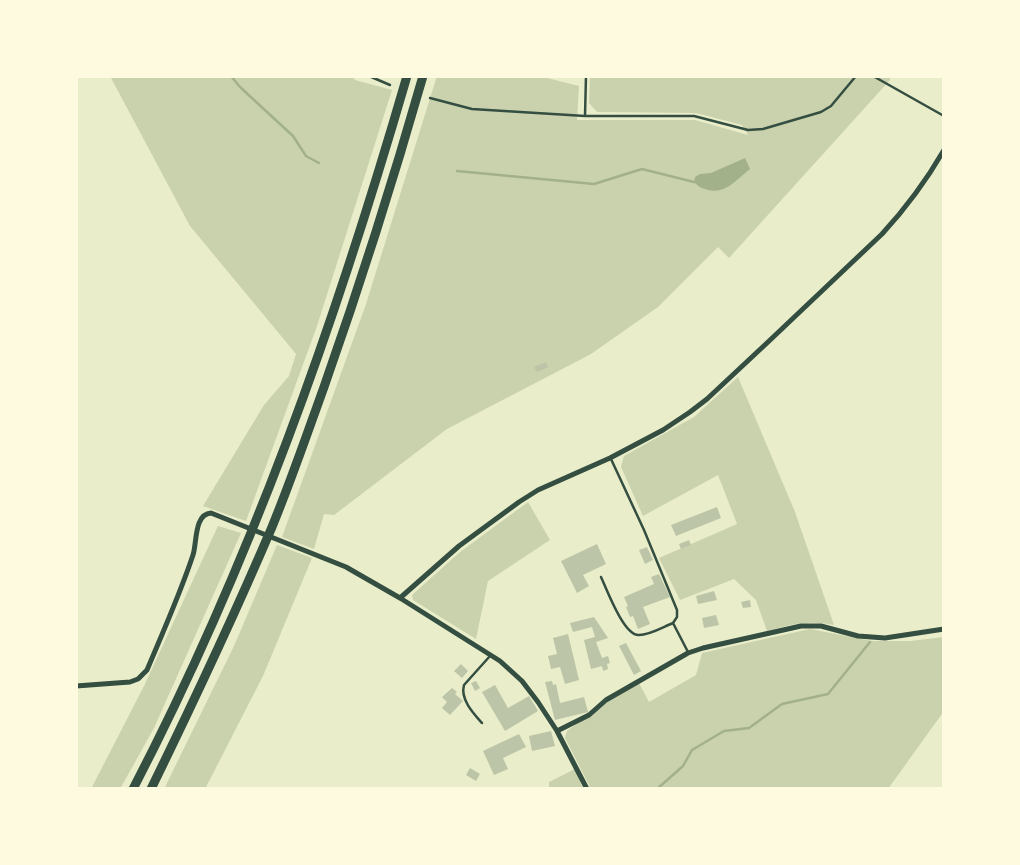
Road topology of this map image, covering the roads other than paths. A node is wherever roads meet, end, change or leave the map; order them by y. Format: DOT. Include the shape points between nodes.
graph roads {
  1 [pos="369,76"];
  2 [pos="407,76"];
  3 [pos="423,76"];
  4 [pos="586,76"];
  5 [pos="856,76"];
  6 [pos="873,76"];
  7 [pos="390,85"];
  8 [pos="430,98"];
  9 [pos="585,116"];
  10 [pos="944,116"];
  11 [pos="944,150"];
  12 [pos="610,458"];
  13 [pos="601,578"];
  14 [pos="402,599"];
  15 [pos="673,623"];
  16 [pos="944,629"];
  17 [pos="688,653"];
  18 [pos="491,655"];
  19 [pos="76,686"];
  20 [pos="482,723"];
  21 [pos="557,730"];
  22 [pos="133,789"];
  23 [pos="151,789"];
  24 [pos="587,789"];
  1 -- 7 [label="lane"];
  2 -- 22 [label="highway" via="340,289 257,521"];
  3 -- 23 [label="highway" via="367,260 304,445 272,527 205,678"];
  4 -- 9 [label="lane"];
  5 -- 9 [label="lane" via="831,106 821,112 763,129 748,130 694,116"];
  6 -- 10 [label="lane"];
  8 -- 9 [label="lane" via="472,109"];
  11 -- 12 [label="street" via="909,204 882,234 707,399 662,430"];
  12 -- 14 [label="street" via="538,490 519,502 459,546"];
  12 -- 15 [label="lane" via="677,610"];
  13 -- 15 [label="lane" via="622,622 631,633 641,636"];
  14 -- 18 [label="street"];
  14 -- 19 [label="street" via="346,567 207,513 199,524 193,554 147,670 130,682"];
  15 -- 17 [label="lane"];
  16 -- 17 [label="street" via="878,638 821,626 801,626"];
  17 -- 21 [label="street" via="606,700 590,714"];
  18 -- 20 [label="lane" via="463,689 468,706"];
  18 -- 21 [label="street" via="522,681"];
  21 -- 24 [label="street"];
}
